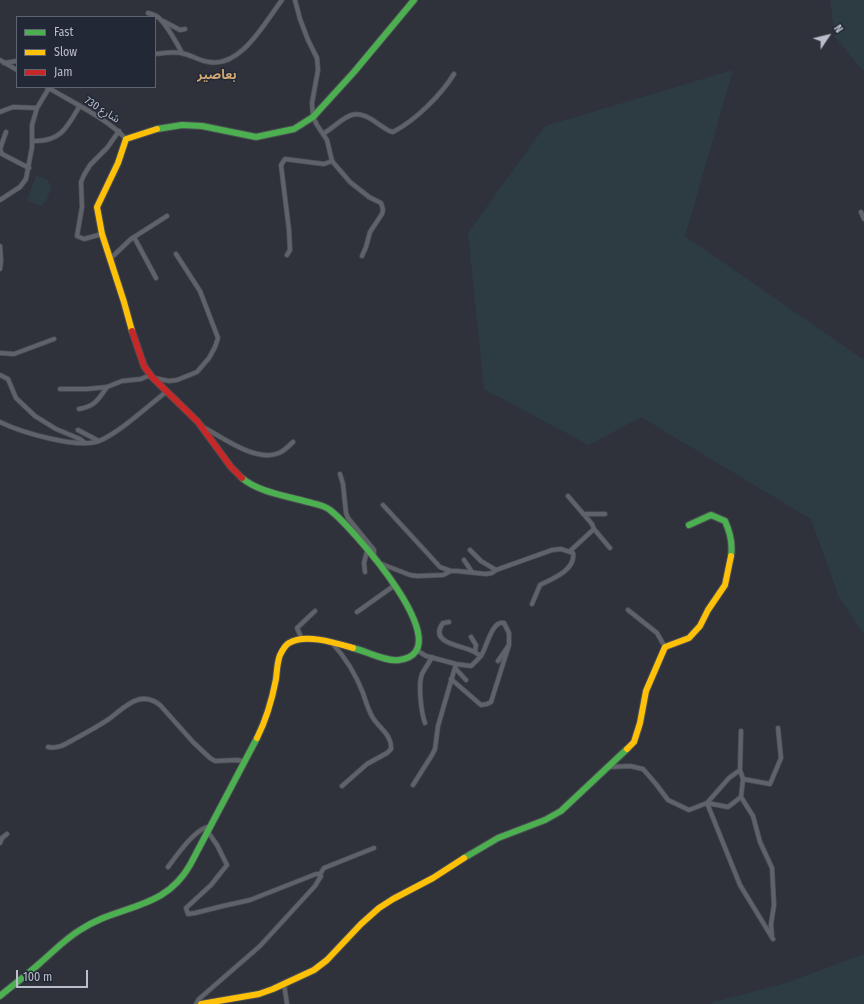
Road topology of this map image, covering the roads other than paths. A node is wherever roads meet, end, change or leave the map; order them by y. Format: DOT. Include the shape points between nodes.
graph roads {
  1 [pos="282,0"];
  2 [pos="295,0"];
  3 [pos="414,0"];
  4 [pos="148,13"];
  5 [pos="161,19"];
  6 [pos="185,29"];
  7 [pos="182,53"];
  8 [pos="156,54"];
  9 [pos="2,61"];
  10 [pos="16,61"];
  11 [pos="16,69"];
  12 [pos="454,74"];
  13 [pos="48,88"];
  14 [pos="80,106"];
  15 [pos="37,108"];
  16 [pos="0,112"];
  17 [pos="313,117"];
  18 [pos="119,131"];
  19 [pos="6,132"];
  20 [pos="323,134"];
  21 [pos="126,139"];
  22 [pos="33,141"];
  23 [pos="332,161"];
  24 [pos="29,168"];
  25 [pos="0,200"];
  26 [pos="861,212"];
  27 [pos="167,216"];
  28 [pos="864,219"];
  29 [pos="102,234"];
  30 [pos="134,237"];
  31 [pos="0,246"];
  32 [pos="176,254"];
  33 [pos="287,255"];
  34 [pos="362,256"];
  35 [pos="111,258"];
  36 [pos="0,269"];
  37 [pos="156,278"];
  38 [pos="54,339"];
  39 [pos="0,353"];
  40 [pos="0,375"];
  41 [pos="151,376"];
  42 [pos="107,387"];
  43 [pos="60,390"];
  44 [pos="166,392"];
  45 [pos="79,410"];
  46 [pos="0,422"];
  47 [pos="201,425"];
  48 [pos="78,430"];
  49 [pos="99,441"];
  50 [pos="293,442"];
  51 [pos="85,443"];
  52 [pos="340,474"];
  53 [pos="568,496"];
  54 [pos="383,506"];
  55 [pos="584,514"];
  56 [pos="605,514"];
  57 [pos="689,524"];
  58 [pos="594,529"];
  59 [pos="610,548"];
  60 [pos="470,550"];
  61 [pos="367,551"];
  62 [pos="570,551"];
  63 [pos="464,560"];
  64 [pos="375,561"];
  65 [pos="496,570"];
  66 [pos="451,571"];
  67 [pos="365,572"];
  68 [pos="472,572"];
  69 [pos="395,585"];
  70 [pos="532,604"];
  71 [pos="628,610"];
  72 [pos="315,611"];
  73 [pos="357,612"];
  74 [pos="449,622"];
  75 [pos="471,637"];
  76 [pos="302,639"];
  77 [pos="332,643"];
  78 [pos="509,645"];
  79 [pos="665,647"];
  80 [pos="418,651"];
  81 [pos="475,652"];
  82 [pos="481,656"];
  83 [pos="432,657"];
  84 [pos="498,661"];
  85 [pos="455,666"];
  86 [pos="451,679"];
  87 [pos="466,680"];
  88 [pos="425,723"];
  89 [pos="778,728"];
  90 [pos="741,731"];
  91 [pos="48,747"];
  92 [pos="246,762"];
  93 [pos="609,767"];
  94 [pos="740,770"];
  95 [pos="743,779"];
  96 [pos="413,785"];
  97 [pos="342,786"];
  98 [pos="741,797"];
  99 [pos="707,803"];
  100 [pos="209,829"];
  101 [pos="7,834"];
  102 [pos="0,843"];
  103 [pos="374,848"];
  104 [pos="168,867"];
  105 [pos="320,874"];
  106 [pos="284,984"];
  107 [pos="0,996"];
  108 [pos="196,1004"];
  109 [pos="201,1004"];
  110 [pos="287,1004"];
  1 -- 7 [label="street" via="259,31 232,58 212,62"];
  2 -- 17 [label="street" via="318,64 312,103"];
  3 -- 17 [label="street" via="362,64"];
  4 -- 5 [label="street"];
  5 -- 6 [label="street" via="180,30"];
  5 -- 7 [label="street"];
  7 -- 8 [label="street"];
  9 -- 10 [label="street"];
  9 -- 11 [label="street"];
  12 -- 20 [label="street" via="440,94 393,132 359,113 347,116"];
  13 -- 14 [label="street, شارع 730"];
  13 -- 15 [label="street"];
  14 -- 18 [label="street, شارع 730"];
  14 -- 22 [label="street" via="59,134 48,140"];
  15 -- 16 [label="street" via="13,107"];
  15 -- 22 [label="street" via="32,125"];
  17 -- 20 [label="street"];
  17 -- 21 [label="street" via="294,129 265,136 256,137 203,126 183,125 146,132"];
  18 -- 21 [label="street, شارع 730"];
  18 -- 29 [label="street" via="87,170 81,182 82,207 77,236 84,239"];
  19 -- 24 [label="street" via="0,149 2,154"];
  20 -- 23 [label="street"];
  21 -- 29 [label="street" via="118,163 99,201 98,216"];
  22 -- 24 [label="street"];
  23 -- 33 [label="street" via="324,164 285,159 283,161 281,166 290,250"];
  23 -- 34 [label="street" via="350,182 382,206 382,214 370,232"];
  24 -- 25 [label="street" via="23,184"];
  26 -- 28 [label="street"];
  27 -- 30 [label="street"];
  29 -- 35 [label="street"];
  30 -- 35 [label="street"];
  30 -- 37 [label="street"];
  31 -- 36 [label="street"];
  32 -- 41 [label="street" via="200,291 218,338 204,366 190,376 169,380"];
  35 -- 41 [label="street" via="138,353"];
  38 -- 39 [label="street" via="14,354"];
  40 -- 51 [label="street" via="8,379 16,398 35,416"];
  41 -- 42 [label="street" via="122,381"];
  41 -- 44 [label="street"];
  42 -- 43 [label="street"];
  42 -- 45 [label="street" via="90,407"];
  44 -- 47 [label="street"];
  44 -- 49 [label="street"];
  46 -- 51 [label="street" via="50,438"];
  47 -- 50 [label="street" via="250,452 277,454"];
  47 -- 61 [label="street" via="231,467 247,482 329,509"];
  48 -- 49 [label="street"];
  49 -- 51 [label="street"];
  52 -- 64 [label="street" via="346,512 374,550"];
  53 -- 55 [label="street"];
  54 -- 66 [label="street" via="440,567"];
  55 -- 56 [label="street"];
  55 -- 58 [label="street"];
  57 -- 79 [label="street" via="711,515 725,521 730,532 732,549 725,585 700,626 689,638"];
  58 -- 59 [label="street"];
  58 -- 62 [label="street"];
  60 -- 65 [label="street" via="481,561"];
  61 -- 64 [label="street"];
  61 -- 67 [label="street"];
  62 -- 65 [label="street" via="552,550"];
  62 -- 70 [label="street" via="573,553 573,561 558,576 540,585"];
  63 -- 68 [label="street"];
  64 -- 66 [label="street" via="410,576 443,575"];
  64 -- 69 [label="street"];
  65 -- 68 [label="street" via="486,574"];
  66 -- 68 [label="street"];
  69 -- 73 [label="street"];
  69 -- 80 [label="street" via="420,631"];
  71 -- 79 [label="street" via="657,633"];
  72 -- 76 [label="street" via="297,628"];
  74 -- 81 [label="street" via="443,623 440,627 439,633 442,638 455,646"];
  75 -- 81 [label="street" via="476,645"];
  76 -- 77 [label="street"];
  76 -- 92 [label="street" via="291,642 279,657 266,717"];
  77 -- 80 [label="street" via="391,660 404,660"];
  77 -- 97 [label="street" via="351,670 370,713 392,744 392,749 368,764"];
  78 -- 82 [label="street" via="507,627 500,622 492,631"];
  78 -- 84 [label="street"];
  78 -- 86 [label="street" via="491,702 480,705"];
  79 -- 93 [label="street" via="646,691 634,742"];
  80 -- 83 [label="street"];
  81 -- 82 [label="street"];
  82 -- 85 [label="street" via="471,666"];
  83 -- 85 [label="street"];
  83 -- 88 [label="street" via="420,684"];
  85 -- 86 [label="street"];
  85 -- 87 [label="street"];
  86 -- 96 [label="street" via="438,726 435,749"];
  89 -- 95 [label="street" via="781,758 770,784"];
  90 -- 94 [label="street"];
  91 -- 92 [label="street" via="53,748 83,735 128,703 147,699 156,701 214,761"];
  92 -- 100 [label="street"];
  93 -- 99 [label="street" via="630,766 643,769 668,800 689,810"];
  93 -- 106 [label="street" via="561,811 498,838 388,902 361,924 327,960 314,970"];
  94 -- 95 [label="street"];
  94 -- 99 [label="street" via="729,778"];
  95 -- 98 [label="street"];
  98 -- 99 [label="street" via="728,807"];
  98 -- 99 [label="street" via="753,816 760,842 772,868 773,939 740,884"];
  100 -- 104 [label="street" via="204,828 189,841"];
  100 -- 105 [label="street" via="227,865 211,886 187,907 188,914 250,900"];
  100 -- 107 [label="street" via="184,874 172,888 152,900 85,926"];
  101 -- 102 [label="street"];
  103 -- 105 [label="street" via="324,868"];
  105 -- 108 [label="street" via="320,881 279,927"];
  106 -- 109 [label="street" via="259,994"];
  106 -- 110 [label="street"];
}
